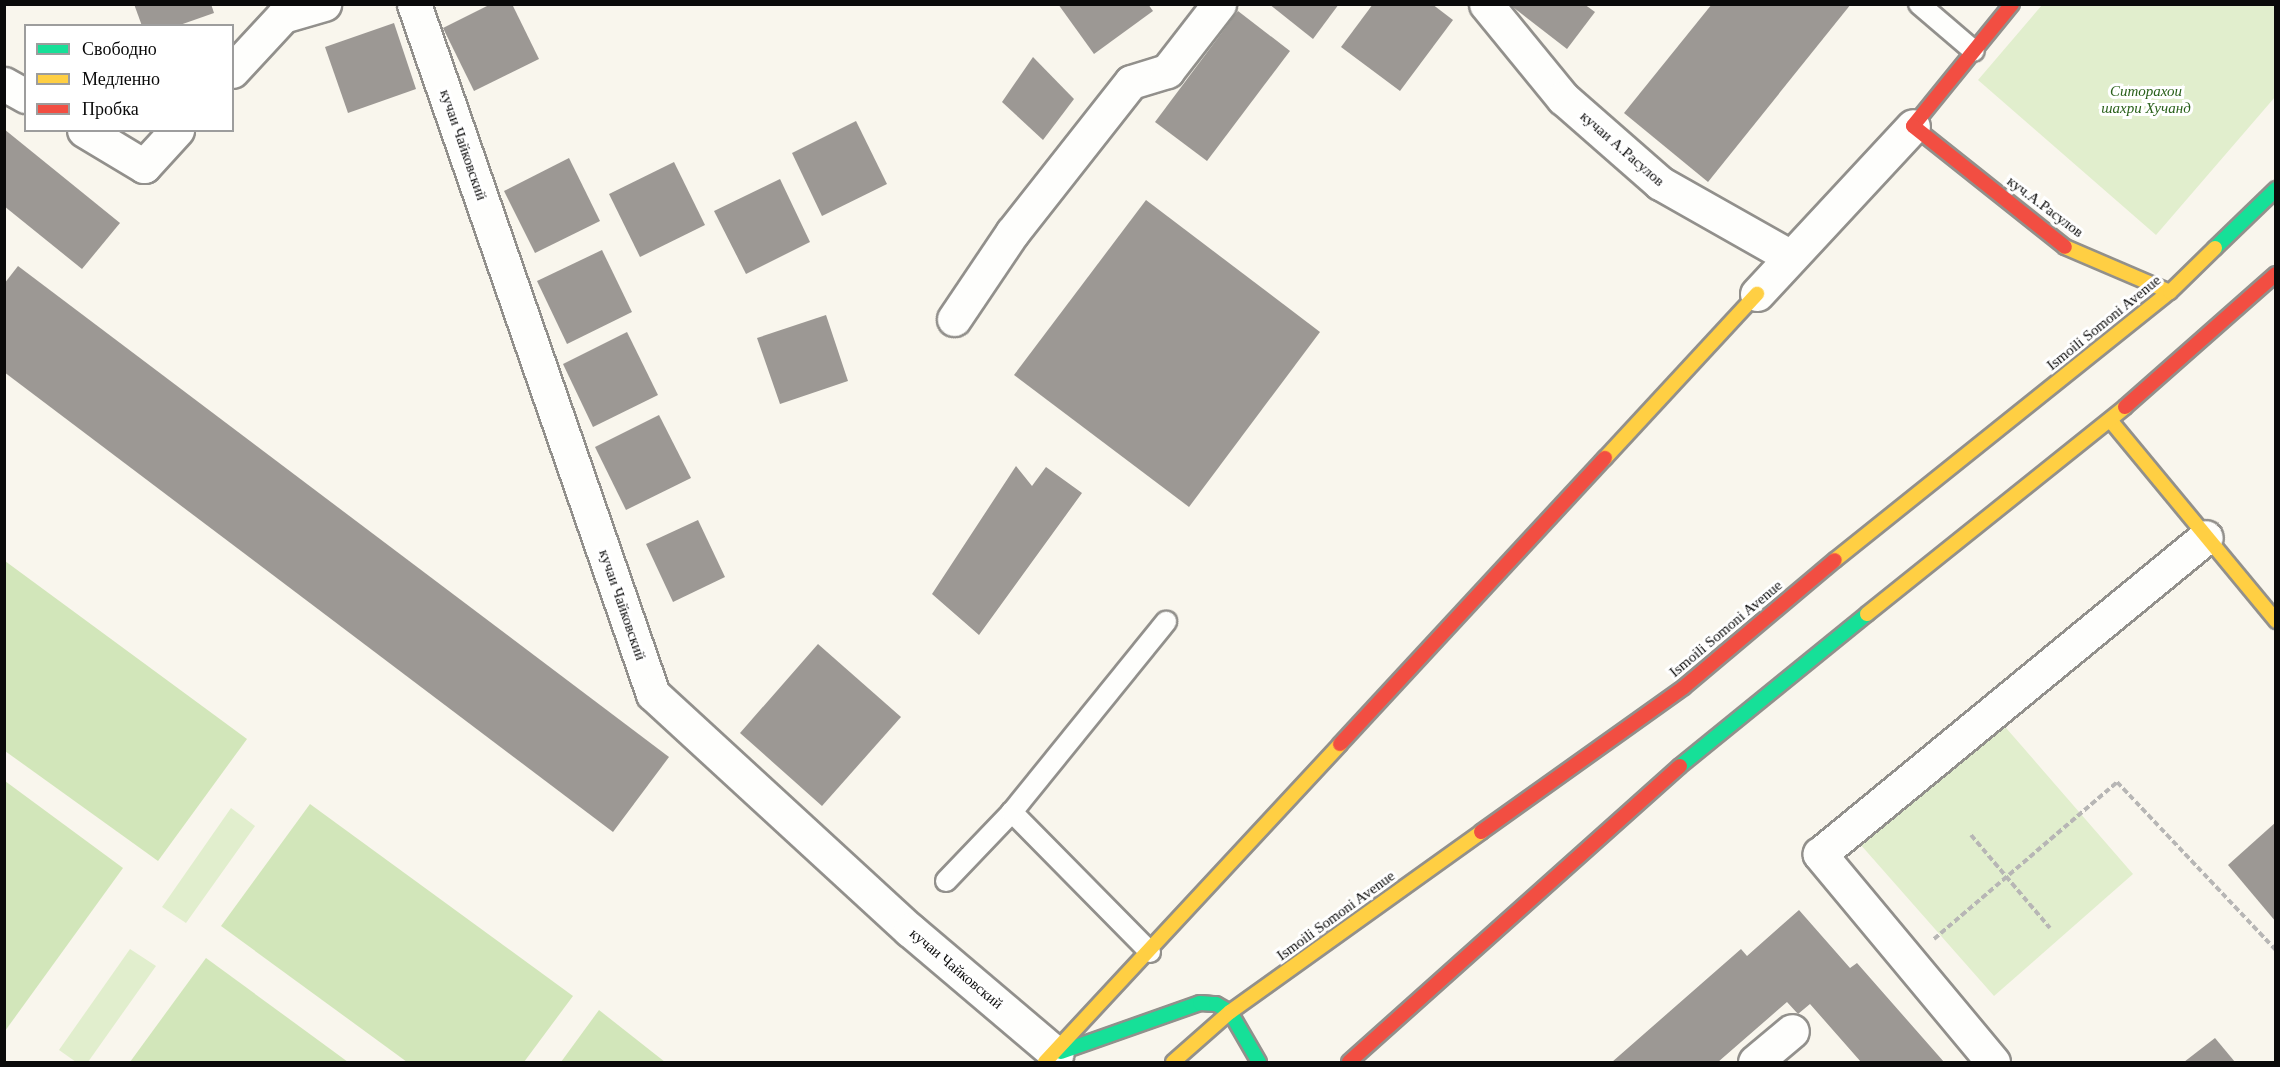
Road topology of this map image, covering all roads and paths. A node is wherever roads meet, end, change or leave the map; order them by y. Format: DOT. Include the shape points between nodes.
graph roads {
  1 [pos="324,4"];
  2 [pos="414,4"];
  3 [pos="1219,4"];
  4 [pos="1486,4"];
  5 [pos="1919,4"];
  6 [pos="2012,4"];
  7 [pos="1974,51"];
  8 [pos="234,69"];
  9 [pos="4,84"];
  10 [pos="24,95"];
  11 [pos="1913,126"];
  12 [pos="87,132"];
  13 [pos="175,132"];
  14 [pos="2276,189"];
  15 [pos="1789,256"];
  16 [pos="2276,274"];
  17 [pos="2170,292"];
  18 [pos="1757,294"];
  19 [pos="954,319"];
  20 [pos="2110,420"];
  21 [pos="2206,537"];
  22 [pos="2276,621"];
  23 [pos="1166,622"];
  24 [pos="1012,812"];
  25 [pos="1971,835"];
  26 [pos="2006,877"];
  27 [pos="946,881"];
  28 [pos="2050,928"];
  29 [pos="2276,950"];
  30 [pos="1150,952"];
  31 [pos="1909,961"];
  32 [pos="1230,1012"];
  33 [pos="1791,1031"];
  34 [pos="1050,1058"];
  35 [pos="1173,1062"];
  36 [pos="1259,1062"];
  37 [pos="1349,1062"];
  38 [pos="1755,1062"];
  39 [pos="1993,1062"];
  1 -- 8 [label="street" via="283,16"];
  2 -- 34 [label="street, кучаи Чайковский" via="653,694"];
  3 -- 19 [label="street" via="1167,71 1131,82 1012,233"];
  4 -- 15 [label="street, кучаи А.Расулов" via="1563,98 1660,183"];
  5 -- 7 [label="lane"];
  6 -- 7 [label="main road"];
  7 -- 11 [label="main road"];
  9 -- 10 [label="street"];
  11 -- 15 [label="street"];
  11 -- 17 [label="main road, куч.А.Расулов" via="2068,249"];
  12 -- 13 [label="street" via="144,166"];
  14 -- 17 [label="main road, Ismoili Somoni Avenue"];
  15 -- 18 [label="street"];
  16 -- 20 [label="main road"];
  17 -- 32 [label="main road, Ismoili Somoni Avenue" via="1877,524 1684,687"];
  18 -- 30 [label="main road"];
  20 -- 21 [label="main road"];
  20 -- 37 [label="main road" via="1715,735"];
  21 -- 22 [label="main road"];
  21 -- 31 [label="street" via="1820,854"];
  23 -- 24 [label="lane"];
  24 -- 27 [label="lane"];
  24 -- 30 [label="lane"];
  25 -- 26 [label="path"];
  26 -- 28 [label="path"];
  26 -- 29 [label="path" via="2117,782"];
  26 -- 31 [label="path"];
  30 -- 34 [label="main road"];
  31 -- 39 [label="street"];
  32 -- 34 [label="main road" via="1216,1004 1200,1003"];
  32 -- 35 [label="main road, Ismoili Somoni Avenue"];
  32 -- 36 [label="main road"];
  33 -- 38 [label="street"];
}
